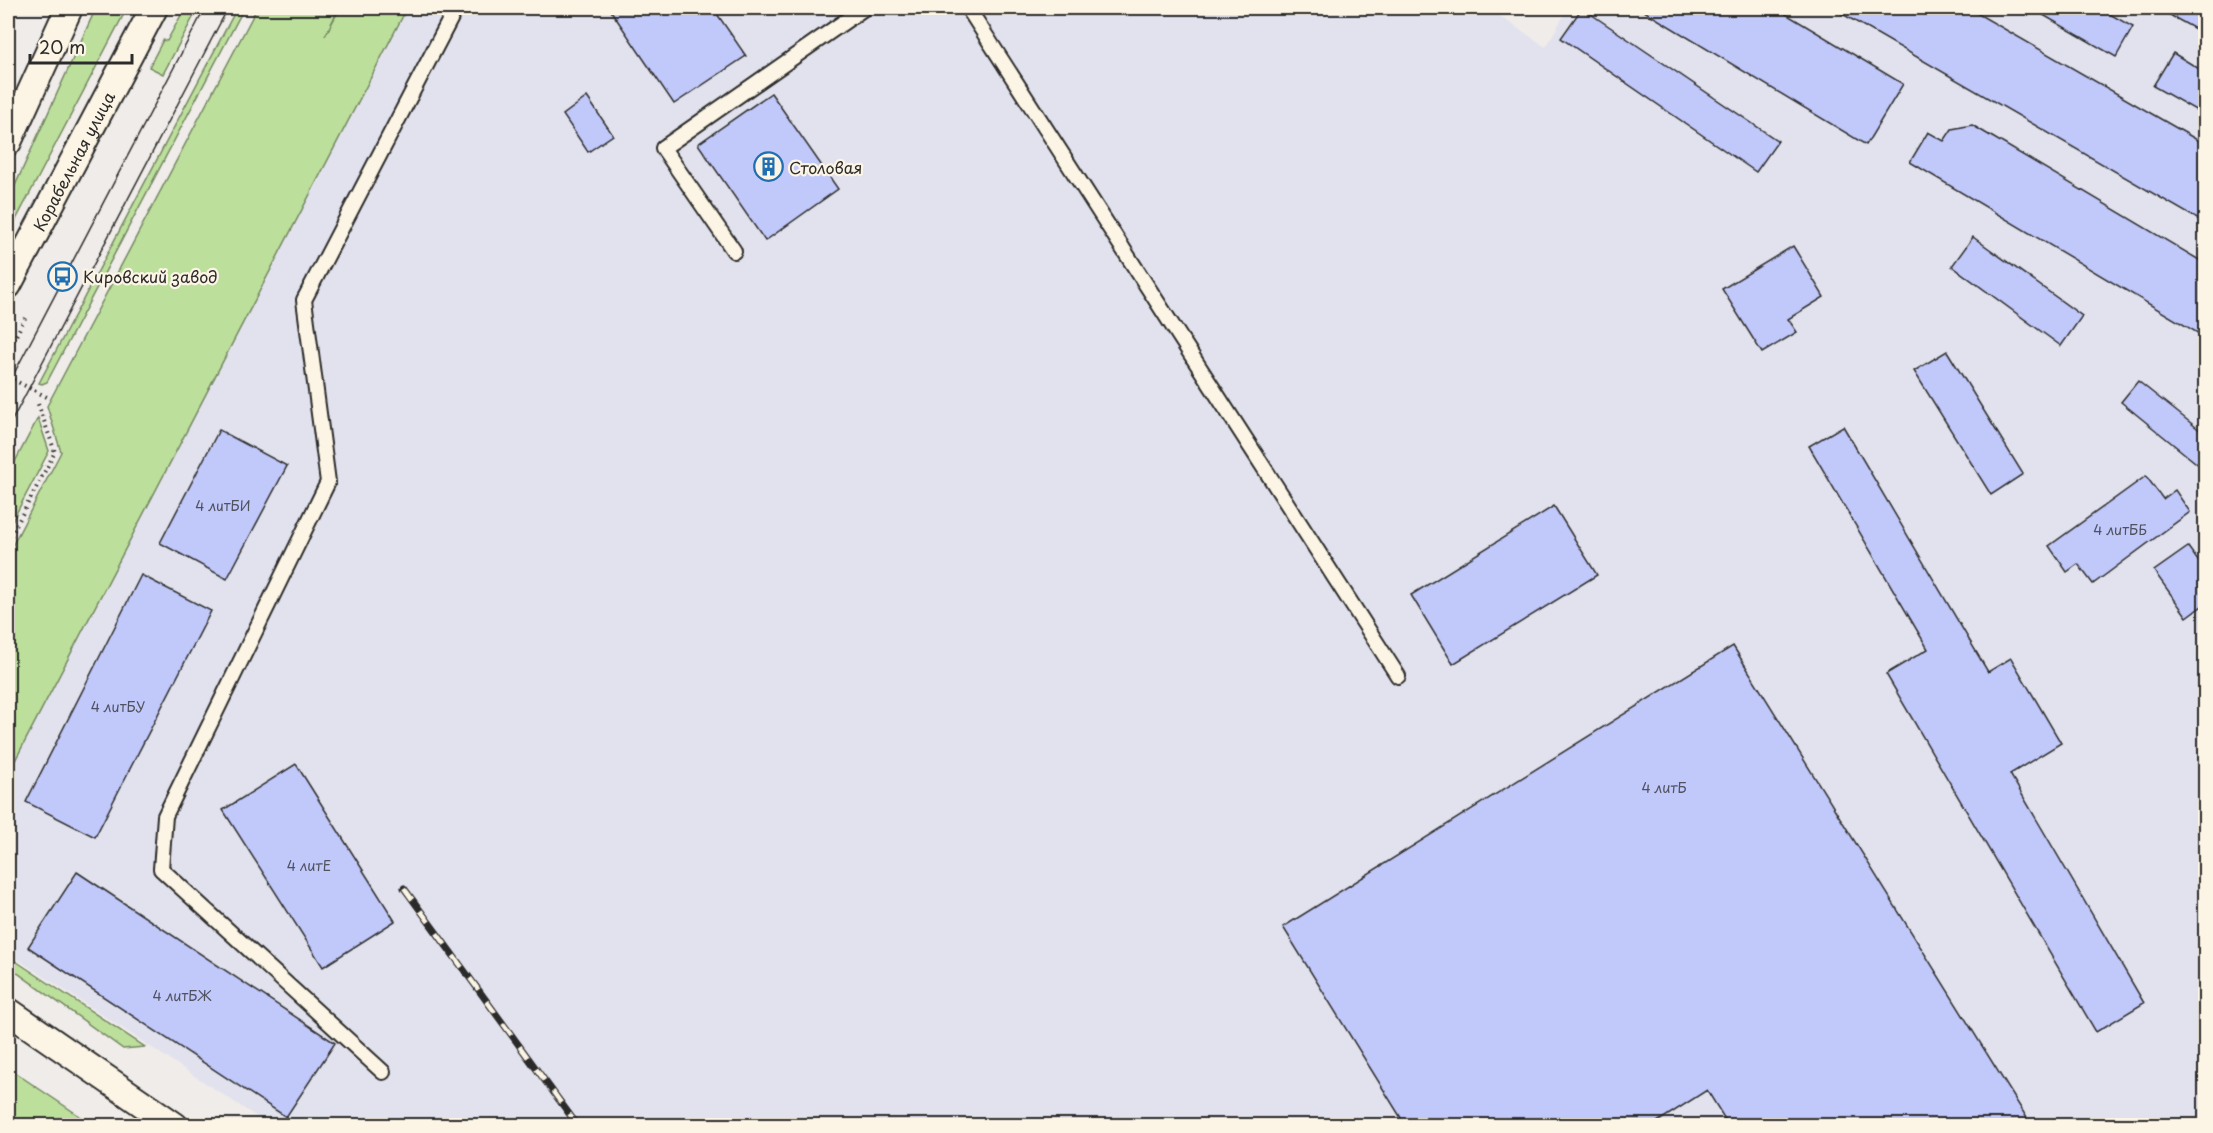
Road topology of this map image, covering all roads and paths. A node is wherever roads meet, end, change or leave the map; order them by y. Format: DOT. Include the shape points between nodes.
graph roads {
  1 [pos="69,8"];
  2 [pos="154,8"];
  3 [pos="456,8"];
  4 [pos="864,8"];
  5 [pos="968,8"];
  6 [pos="8,142"];
  7 [pos="734,251"];
  8 [pos="8,285"];
  9 [pos="25,318"];
  10 [pos="8,351"];
  11 [pos="8,377"];
  12 [pos="47,397"];
  13 [pos="38,404"];
  14 [pos="8,541"];
  15 [pos="1398,676"];
  16 [pos="8,1011"];
  17 [pos="383,1072"];
  18 [pos="175,1125"];
  1 -- 6 [label="street"];
  2 -- 8 [label="street, Корабельная улица"];
  3 -- 17 [label="lane" via="304,300 328,482 165,816 161,869"];
  4 -- 7 [label="lane" via="663,148"];
  5 -- 15 [label="lane"];
  9 -- 10 [label="path"];
  11 -- 12 [label="path"];
  13 -- 14 [label="path" via="55,452"];
  16 -- 18 [label="street"];
}
